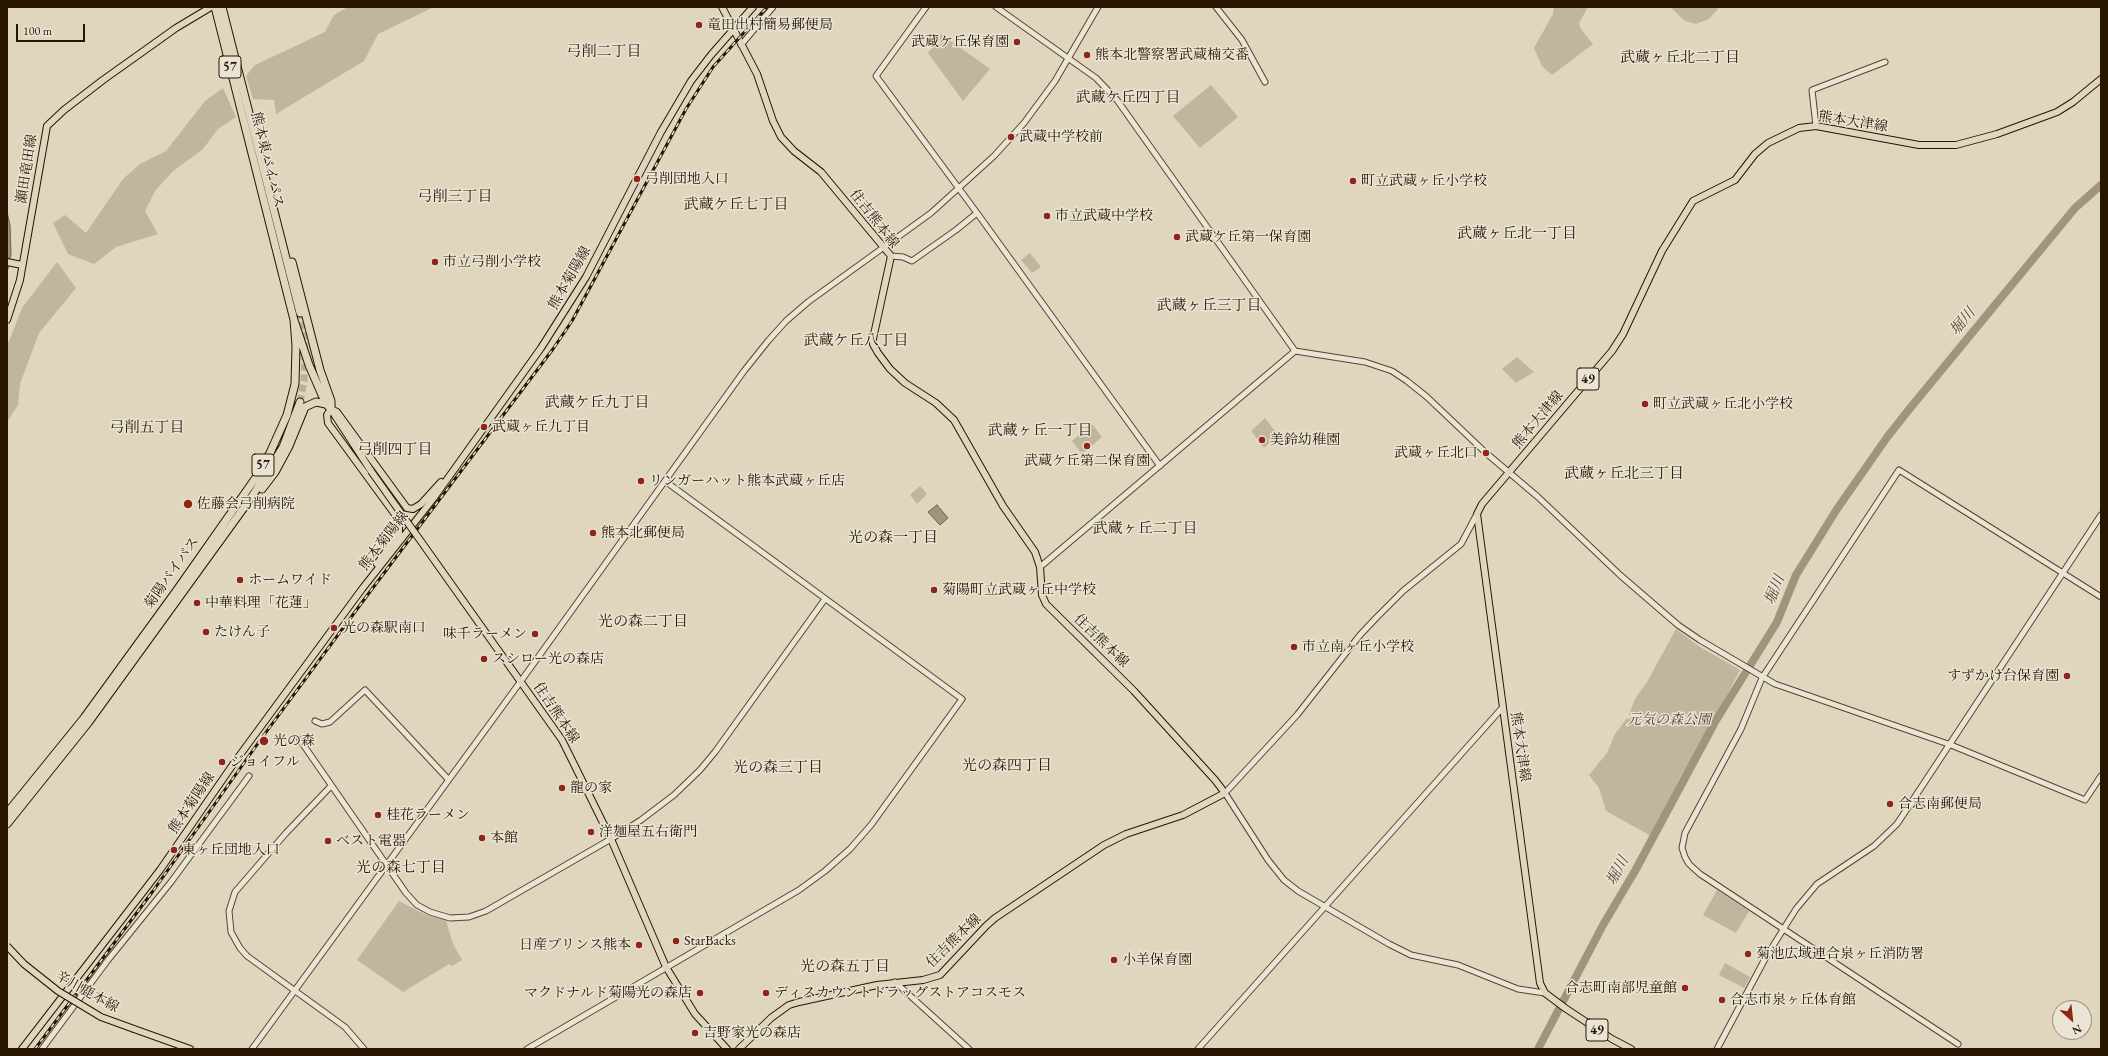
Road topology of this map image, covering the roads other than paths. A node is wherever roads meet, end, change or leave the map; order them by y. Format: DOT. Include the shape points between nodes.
graph roads {
  1 [pos="210,7"];
  2 [pos="215,7"];
  3 [pos="222,7"];
  4 [pos="722,7"];
  5 [pos="753,7"];
  6 [pos="774,7"];
  7 [pos="926,7"];
  8 [pos="996,7"];
  9 [pos="1098,7"];
  10 [pos="1216,7"];
  11 [pos="733,28"];
  12 [pos="741,45"];
  13 [pos="1069,59"];
  14 [pos="1885,62"];
  15 [pos="2101,79"];
  16 [pos="1265,82"];
  17 [pos="249,126"];
  18 [pos="1816,126"];
  19 [pos="959,189"];
  20 [pos="977,213"];
  21 [pos="884,247"];
  22 [pos="891,256"];
  23 [pos="7,262"];
  24 [pos="22,265"];
  25 [pos="298,316"];
  26 [pos="7,320"];
  27 [pos="1295,351"];
  28 [pos="306,355"];
  29 [pos="317,361"];
  30 [pos="297,367"];
  31 [pos="300,402"];
  32 [pos="329,407"];
  33 [pos="455,465"];
  34 [pos="1160,466"];
  35 [pos="1509,472"];
  36 [pos="664,482"];
  37 [pos="1477,514"];
  38 [pos="2101,515"];
  39 [pos="212,552"];
  40 [pos="1040,567"];
  41 [pos="2063,573"];
  42 [pos="362,589"];
  43 [pos="2101,597"];
  44 [pos="825,599"];
  45 [pos="1762,678"];
  46 [pos="521,681"];
  47 [pos="1503,707"];
  48 [pos="315,721"];
  49 [pos="300,740"];
  50 [pos="1951,745"];
  51 [pos="249,776"];
  52 [pos="2101,776"];
  53 [pos="448,779"];
  54 [pos="331,786"];
  55 [pos="1225,793"];
  56 [pos="7,813"];
  57 [pos="7,824"];
  58 [pos="611,839"];
  59 [pos="386,865"];
  60 [pos="1324,907"];
  61 [pos="1783,929"];
  62 [pos="7,946"];
  63 [pos="666,967"];
  64 [pos="895,982"];
  65 [pos="295,991"];
  66 [pos="1545,993"];
  67 [pos="1958,1044"];
  68 [pos="22,1049"];
  69 [pos="42,1049"];
  70 [pos="190,1049"];
  71 [pos="252,1049"];
  72 [pos="364,1049"];
  73 [pos="527,1049"];
  74 [pos="727,1049"];
  75 [pos="739,1049"];
  76 [pos="969,1049"];
  77 [pos="1198,1049"];
  78 [pos="1631,1049"];
  79 [pos="1717,1049"];
  1 -- 24 [label="main road, 瀬田竜田線" via="103,80 47,126"];
  2 -- 17 [label="highway, 熊本東バイパス / 57"];
  3 -- 17 [label="highway, 熊本東バイパス / 57"];
  4 -- 11 [label="main road, 住吉熊本線"];
  5 -- 11 [label="main road, 熊本菊陽線"];
  6 -- 12 [label="street"];
  7 -- 19 [label="street" via="876,76"];
  8 -- 13 [label="street"];
  9 -- 13 [label="street"];
  10 -- 16 [label="street" via="1242,40"];
  11 -- 12 [label="main road, 住吉熊本線"];
  11 -- 33 [label="main road, 熊本菊陽線" via="691,81 661,132 574,298"];
  12 -- 21 [label="main road, 住吉熊本線" via="762,85 773,121 781,137 821,172"];
  13 -- 19 [label="street" via="1024,123"];
  13 -- 27 [label="street" via="1096,78 1117,100"];
  14 -- 18 [label="street" via="1812,90"];
  15 -- 18 [label="main road, 熊本大津線 / 49" via="2057,112 1997,134 1956,144 1919,145"];
  17 -- 25 [label="highway, 熊本東バイパス / 57"];
  17 -- 25 [label="highway" via="269,170"];
  18 -- 35 [label="main road, 熊本大津線 / 49" via="1799,128 1768,143 1755,154 1735,180 1693,201 1662,251 1612,351"];
  19 -- 20 [label="street"];
  19 -- 21 [label="street"];
  20 -- 22 [label="street" via="912,261"];
  20 -- 34 [label="street"];
  21 -- 22 [label="main road, 住吉熊本線"];
  21 -- 36 [label="street" via="786,321 744,371"];
  22 -- 40 [label="main road, 住吉熊本線" via="873,344 890,369 905,383 941,406 954,420 1003,506 1035,552"];
  23 -- 24 [label="main road"];
  24 -- 26 [label="main road, 瀬田竜田線" via="20,280"];
  25 -- 28 [label="highway"];
  25 -- 29 [label="highway"];
  25 -- 30 [label="highway, 菊陽バイパス / 57"];
  27 -- 34 [label="street"];
  27 -- 35 [label="street" via="1365,362 1392,371 1428,397"];
  28 -- 29 [label="highway" via="314,357"];
  28 -- 30 [label="highway"];
  28 -- 32 [label="highway"];
  29 -- 32 [label="highway" via="331,401"];
  30 -- 56 [label="highway, 菊陽バイパス / 57" via="296,384 287,415 257,476 84,718"];
  31 -- 39 [label="highway, 菊陽バイパス / 57" via="288,436 276,458"];
  32 -- 33 [label="main road" via="337,412 407,508 413,509 421,504"];
  32 -- 39 [label="highway" via="316,402 305,407 294,437 275,472"];
  32 -- 42 [label="main road" via="328,423 393,510 400,526 399,532"];
  32 -- 46 [label="main road, 住吉熊本線, bridge" via="370,472"];
  33 -- 42 [label="main road, 熊本菊陽線" via="433,499"];
  34 -- 40 [label="street"];
  35 -- 37 [label="main road, 熊本大津線 / 49" via="1482,504"];
  35 -- 45 [label="street" via="1678,625"];
  36 -- 44 [label="street"];
  36 -- 46 [label="street"];
  37 -- 47 [label="main road, 熊本大津線"];
  37 -- 55 [label="street" via="1461,544 1403,591 1377,617 1297,715"];
  38 -- 41 [label="street"];
  39 -- 57 [label="highway, 菊陽バイパス / 57" via="88,723"];
  40 -- 55 [label="main road, 住吉熊本線" via="1042,595 1046,604 1134,691"];
  41 -- 43 [label="street"];
  41 -- 45 [label="street" via="1899,470"];
  41 -- 50 [label="street"];
  42 -- 68 [label="main road, 熊本菊陽線" via="234,763 160,870"];
  44 -- 58 [label="street" via="700,770 641,820"];
  44 -- 63 [label="street" via="962,699 871,825 835,862 799,890"];
  45 -- 50 [label="street"];
  45 -- 61 [label="street" via="1740,730 1684,833 1682,848 1689,864 1700,874"];
  46 -- 53 [label="street"];
  46 -- 58 [label="main road, 住吉熊本線" via="562,740"];
  47 -- 60 [label="street"];
  47 -- 66 [label="main road, 熊本大津線" via="1540,983"];
  48 -- 53 [label="street" via="322,724 330,722 365,690"];
  49 -- 54 [label="street"];
  50 -- 52 [label="street" via="2085,800"];
  50 -- 61 [label="street" via="1897,824 1874,846 1817,884"];
  51 -- 69 [label="street"];
  53 -- 59 [label="street"];
  54 -- 59 [label="street"];
  54 -- 65 [label="street" via="286,833 236,892 229,912 231,932 240,948"];
  55 -- 60 [label="street" via="1276,871 1298,891"];
  55 -- 64 [label="main road, 住吉熊本線" via="1183,815 1126,834 1104,845 995,918 940,975 923,980"];
  58 -- 59 [label="street" via="486,911 468,917 450,918 417,905"];
  58 -- 63 [label="main road, 住吉熊本線"];
  59 -- 65 [label="street"];
  60 -- 66 [label="street" via="1411,955 1458,965 1518,989"];
  60 -- 77 [label="street"];
  61 -- 67 [label="street"];
  61 -- 79 [label="street"];
  62 -- 70 [label="main road, 辛川鹿本線, bridge" via="58,992 101,1017"];
  63 -- 73 [label="street"];
  63 -- 74 [label="main road, 住吉熊本線" via="695,1014"];
  64 -- 75 [label="main road, 住吉熊本線" via="789,1005 765,1023"];
  64 -- 76 [label="street"];
  65 -- 71 [label="street"];
  65 -- 72 [label="street" via="345,1027"];
  66 -- 78 [label="main road, 49"];
}
